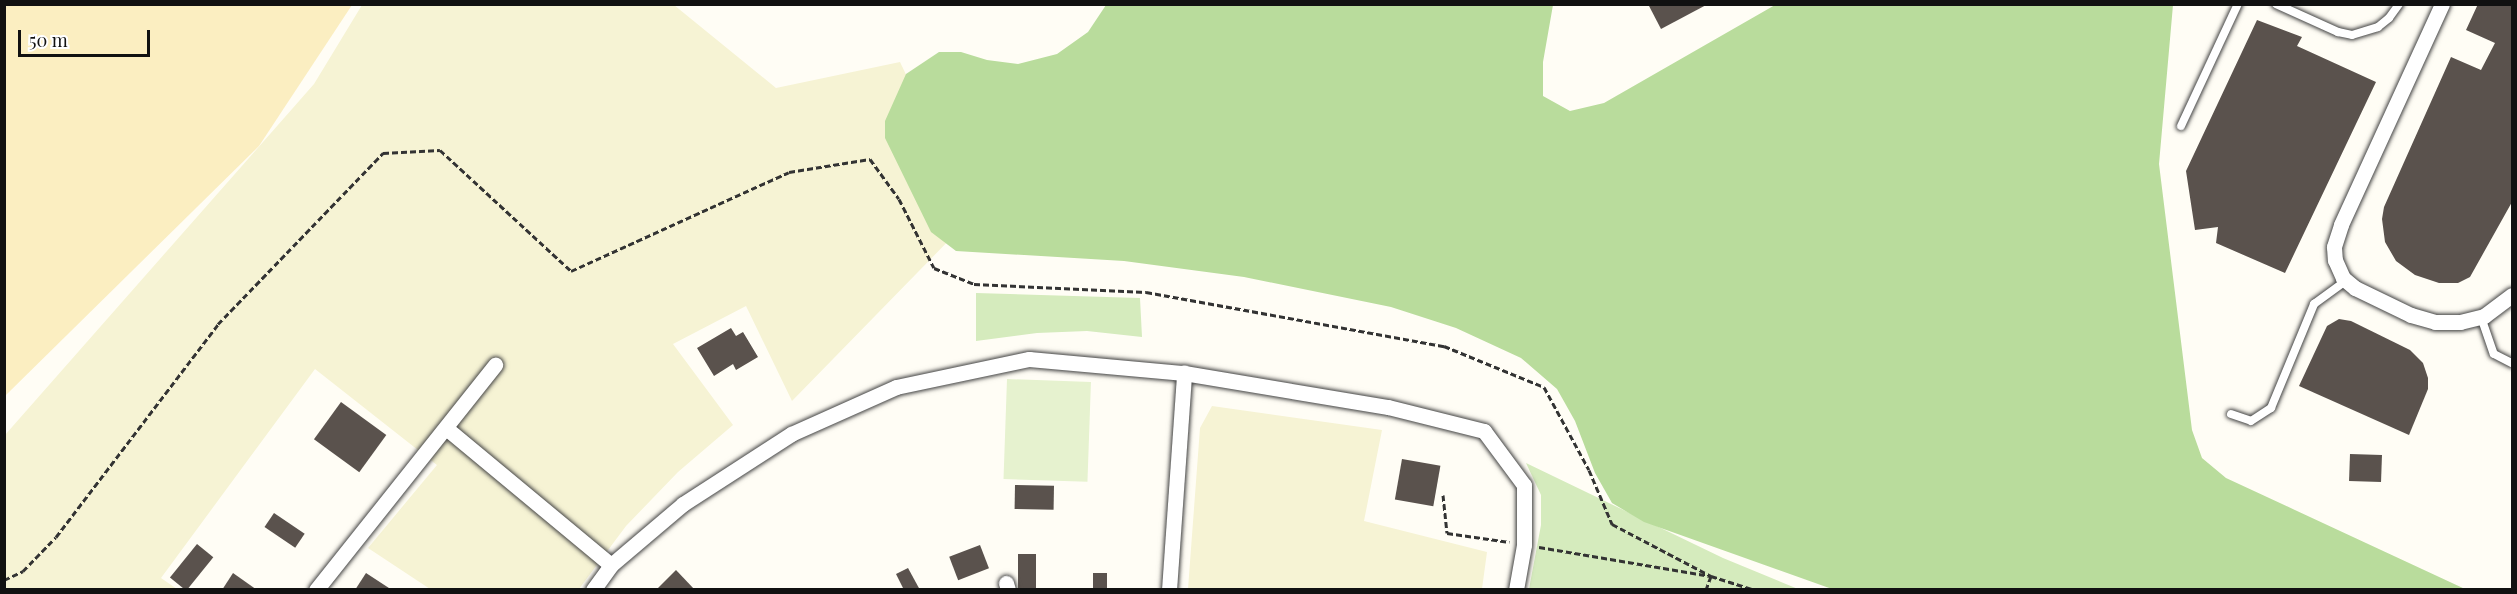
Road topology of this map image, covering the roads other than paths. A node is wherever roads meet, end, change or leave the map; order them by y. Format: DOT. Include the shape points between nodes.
graph roads {
  1 [pos="2238,4"];
  2 [pos="2276,4"];
  3 [pos="2399,4"];
  4 [pos="2442,4"];
  5 [pos="2181,126"];
  6 [pos="2346,281"];
  7 [pos="2512,295"];
  8 [pos="2481,317"];
  9 [pos="2512,363"];
  10 [pos="495,365"];
  11 [pos="1184,373"];
  12 [pos="2231,414"];
  13 [pos="446,428"];
  14 [pos="611,565"];
  15 [pos="316,590"];
  16 [pos="593,590"];
  17 [pos="1169,590"];
  18 [pos="1516,590"];
  1 -- 5 [label="lane"];
  2 -- 3 [label="lane" via="2338,32 2352,34 2378,27"];
  4 -- 6 [label="street" via="2338,232 2335,260"];
  6 -- 8 [label="street" via="2423,319 2460,322"];
  6 -- 12 [label="lane" via="2314,304 2271,408 2251,421"];
  7 -- 8 [label="street"];
  8 -- 9 [label="lane" via="2494,354"];
  10 -- 13 [label="street"];
  11 -- 14 [label="street" via="1029,359 896,387 791,434 683,504"];
  11 -- 17 [label="street"];
  11 -- 18 [label="street" via="1388,407 1484,431 1524,485 1524,545"];
  13 -- 14 [label="street"];
  13 -- 15 [label="street"];
  14 -- 16 [label="street"];
}
